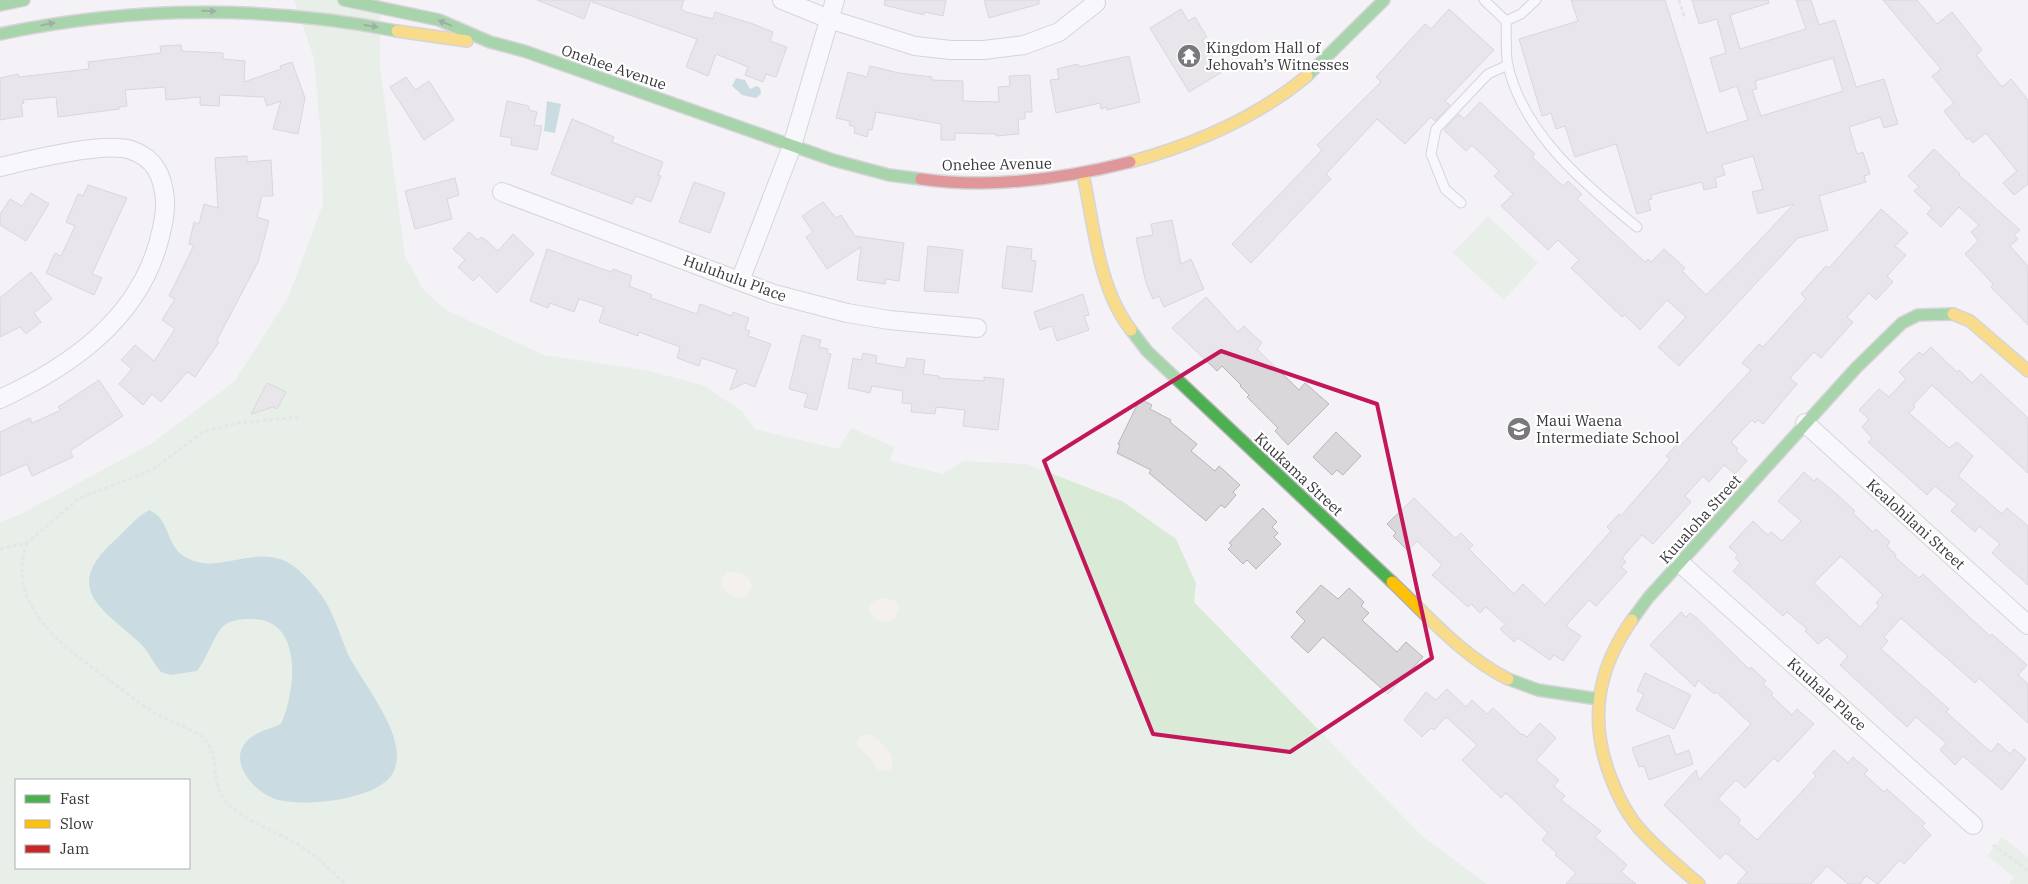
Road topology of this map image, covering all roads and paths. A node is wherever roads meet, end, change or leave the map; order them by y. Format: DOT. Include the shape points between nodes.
graph roads {
  1 [pos="24,0"];
  2 [pos="344,0"];
  3 [pos="782,0"];
  4 [pos="835,0"];
  5 [pos="1384,0"];
  6 [pos="1484,0"];
  7 [pos="1536,0"];
  8 [pos="1679,0"];
  9 [pos="1096,3"];
  10 [pos="0,5"];
  11 [pos="829,19"];
  12 [pos="1685,19"];
  13 [pos="1506,21"];
  14 [pos="0,34"];
  15 [pos="490,42"];
  16 [pos="1508,65"];
  17 [pos="792,146"];
  18 [pos="0,167"];
  19 [pos="1083,174"];
  20 [pos="502,192"];
  21 [pos="1461,203"];
  22 [pos="1637,227"];
  23 [pos="740,281"];
  24 [pos="977,328"];
  25 [pos="2028,371"];
  26 [pos="0,399"];
  27 [pos="299,417"];
  28 [pos="1805,423"];
  29 [pos="27,543"];
  30 [pos="0,549"];
  31 [pos="1680,563"];
  32 [pos="2028,625"];
  33 [pos="1598,699"];
  34 [pos="1973,825"];
  35 [pos="1993,845"];
  36 [pos="2028,870"];
  37 [pos="346,884"];
  38 [pos="1699,884"];
  1 -- 10 [label="street"];
  15 -- 2 [label="street, Onehee Avenue, one-way" via="439,20"];
  3 -- 11 [label="street"];
  4 -- 11 [label="street"];
  5 -- 19 [label="street, Onehee Avenue" via="1294,86 1241,120 1157,156"];
  6 -- 13 [label="lane"];
  7 -- 13 [label="lane" via="1521,14"];
  8 -- 12 [label="path"];
  9 -- 11 [label="street" via="1059,32 1024,45 984,50 915,46"];
  11 -- 17 [label="street"];
  13 -- 16 [label="lane"];
  14 -- 15 [label="street, Onehee Avenue, one-way" via="80,18 174,10 329,19 446,40"];
  15 -- 17 [label="street, Onehee Avenue" via="524,51"];
  16 -- 21 [label="lane" via="1488,74 1436,129 1431,154 1445,189"];
  16 -- 22 [label="lane" via="1522,104 1545,138 1594,192"];
  17 -- 19 [label="street, Onehee Avenue" via="890,176 959,183 1026,181"];
  17 -- 23 [label="street"];
  18 -- 26 [label="street" via="109,148 130,150 149,159 164,181 165,204 154,257 130,304 89,346"];
  19 -- 33 [label="street, Kuukama Street" via="1108,291 1119,315 1147,351 1485,667 1535,691"];
  20 -- 23 [label="street, Huluhulu Place"];
  23 -- 24 [label="street, Huluhulu Place" via="774,294 847,312 890,320"];
  25 -- 28 [label="street, Kuualoha Street" via="1970,321 1954,314 1918,315 1902,323"];
  27 -- 29 [label="path" via="237,423 203,432 152,470 78,499"];
  28 -- 31 [label="street, Kuualoha Street"];
  28 -- 32 [label="street, Kealohilani Street"];
  29 -- 30 [label="path"];
  29 -- 37 [label="path" via="22,557 21,580 30,605 54,638 156,714 205,739 212,749 215,777 224,800 254,824 302,847"];
  31 -- 33 [label="street, Kuualoha Street" via="1626,625 1606,670"];
  31 -- 34 [label="street, Kuuhale Place"];
  33 -- 38 [label="street, Kuualoha Street" via="1603,752 1619,797 1645,835"];
  35 -- 36 [label="path"];
}
